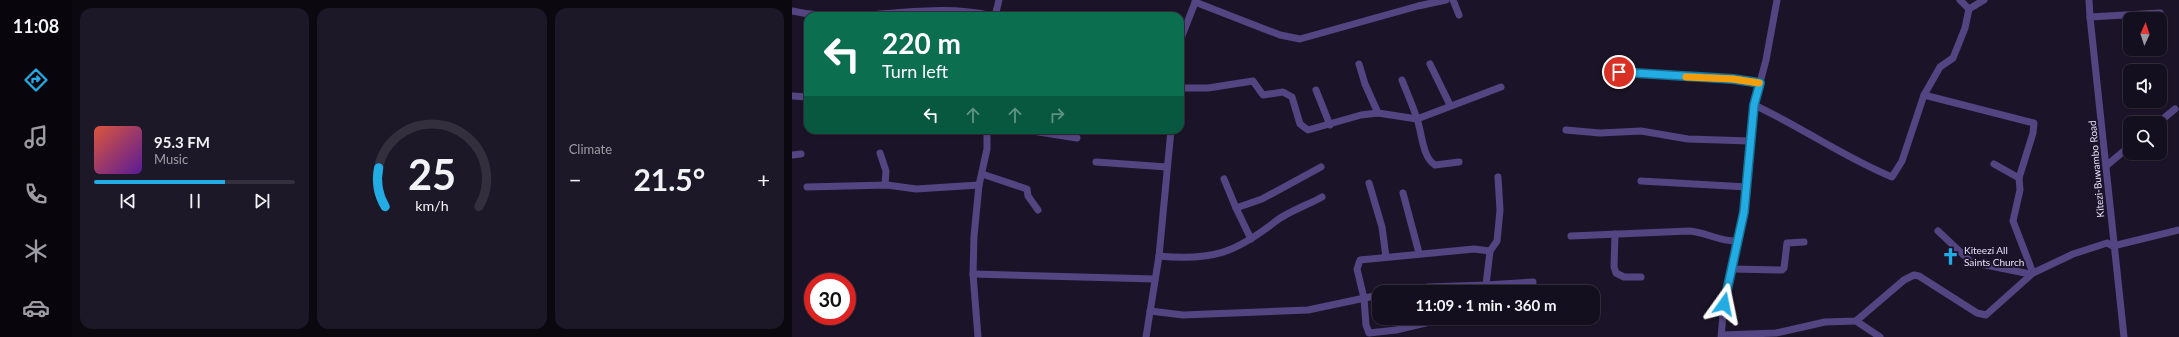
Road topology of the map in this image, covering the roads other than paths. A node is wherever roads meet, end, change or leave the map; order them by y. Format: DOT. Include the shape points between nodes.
graph roads {
  1 [pos="999,0"];
  2 [pos="1446,0"];
  3 [pos="1453,0"];
  4 [pos="1777,0"];
  5 [pos="1960,0"];
  6 [pos="1984,0"];
  7 [pos="2089,0"];
  8 [pos="1195,1"];
  9 [pos="1969,9"];
  10 [pos="792,12"];
  11 [pos="872,12"];
  12 [pos="975,12"];
  13 [pos="996,12"];
  14 [pos="804,14"];
  15 [pos="1459,15"];
  16 [pos="2123,15"];
  17 [pos="2090,17"];
  18 [pos="1184,30"];
  19 [pos="1359,64"];
  20 [pos="1430,64"];
  21 [pos="1619,72"];
  22 [pos="1402,80"];
  23 [pos="1760,83"];
  24 [pos="1501,87"];
  25 [pos="1184,88"];
  26 [pos="1316,90"];
  27 [pos="1924,95"];
  28 [pos="792,96"];
  29 [pos="804,97"];
  30 [pos="1450,105"];
  31 [pos="1754,105"];
  32 [pos="2175,109"];
  33 [pos="1378,113"];
  34 [pos="2166,116"];
  35 [pos="1417,119"];
  36 [pos="1330,125"];
  37 [pos="1566,130"];
  38 [pos="988,134"];
  39 [pos="1052,134"];
  40 [pos="1171,134"];
  41 [pos="1077,138"];
  42 [pos="1750,141"];
  43 [pos="2123,152"];
  44 [pos="880,153"];
  45 [pos="801,154"];
  46 [pos="792,155"];
  47 [pos="1096,162"];
  48 [pos="1459,162"];
  49 [pos="1994,164"];
  50 [pos="2106,166"];
  51 [pos="1167,167"];
  52 [pos="1321,167"];
  53 [pos="982,174"];
  54 [pos="1498,177"];
  55 [pos="1224,178"];
  56 [pos="2019,178"];
  57 [pos="1641,181"];
  58 [pos="1369,183"];
  59 [pos="885,185"];
  60 [pos="979,185"];
  61 [pos="807,186"];
  62 [pos="1747,187"];
  63 [pos="1403,193"];
  64 [pos="1322,197"];
  65 [pos="1236,208"];
  66 [pos="1038,210"];
  67 [pos="2179,230"];
  68 [pos="1938,231"];
  69 [pos="1616,234"];
  70 [pos="1571,236"];
  71 [pos="1251,239"];
  72 [pos="1738,241"];
  73 [pos="1804,242"];
  74 [pos="2113,246"];
  75 [pos="1490,251"];
  76 [pos="1419,253"];
  77 [pos="1159,256"];
  78 [pos="1386,257"];
  79 [pos="1731,269"];
  80 [pos="2032,273"];
  81 [pos="973,274"];
  82 [pos="1641,276"];
  83 [pos="1155,279"];
  84 [pos="1533,282"];
  85 [pos="1486,285"];
  86 [pos="1504,285"];
  87 [pos="1372,296"];
  88 [pos="1364,298"];
  89 [pos="1150,311"];
  90 [pos="1856,321"];
  91 [pos="1417,325"];
  92 [pos="1722,336"];
  93 [pos="978,337"];
  94 [pos="1146,337"];
  95 [pos="1880,337"];
  96 [pos="2124,337"];
  1 -- 13 [label="street"];
  2 -- 8 [label="street" via="1300,39 1280,35"];
  3 -- 15 [label="street"];
  4 -- 23 [label="street"];
  5 -- 9 [label="street"];
  6 -- 9 [label="street"];
  7 -- 17 [label="street, Kitezi-Buwambo Road"];
  8 -- 18 [label="street"];
  9 -- 27 [label="street" via="1965,28 1953,58 1940,67"];
  10 -- 14 [label="street"];
  11 -- 12 [label="street" via="950,8"];
  16 -- 17 [label="street"];
  17 -- 50 [label="street, Kitezi-Buwambo Road"];
  19 -- 33 [label="street"];
  20 -- 30 [label="street"];
  21 -- 23 [label="street"];
  22 -- 35 [label="street"];
  23 -- 31 [label="street"];
  24 -- 30 [label="street"];
  25 -- 36 [label="street" via="1208,88 1253,82 1263,95 1283,92 1292,97 1300,124 1308,130"];
  26 -- 36 [label="street"];
  27 -- 31 [label="street" via="1902,161 1892,177 1848,157 1781,117"];
  27 -- 56 [label="street" via="2034,123"];
  28 -- 29 [label="street"];
  30 -- 35 [label="street"];
  31 -- 42 [label="street"];
  32 -- 34 [label="street"];
  33 -- 35 [label="street"];
  33 -- 36 [label="street" via="1361,115"];
  35 -- 48 [label="street" via="1426,152 1433,164"];
  37 -- 42 [label="street" via="1600,133 1641,131 1688,139"];
  38 -- 53 [label="street"];
  39 -- 41 [label="street"];
  40 -- 51 [label="street"];
  42 -- 62 [label="street"];
  43 -- 50 [label="street"];
  44 -- 59 [label="street" via="886,171"];
  45 -- 46 [label="street"];
  47 -- 51 [label="street"];
  49 -- 56 [label="street"];
  50 -- 74 [label="street, Kitezi-Buwambo Road"];
  51 -- 77 [label="street"];
  52 -- 65 [label="street" via="1262,199"];
  53 -- 60 [label="street"];
  53 -- 66 [label="street" via="1027,189 1028,196"];
  54 -- 75 [label="street" via="1498,231"];
  55 -- 65 [label="street"];
  56 -- 80 [label="street" via="2020,190 2013,221"];
  57 -- 62 [label="street"];
  58 -- 78 [label="street" via="1382,227"];
  59 -- 60 [label="street" via="916,189"];
  59 -- 61 [label="street"];
  60 -- 81 [label="street"];
  62 -- 72 [label="street"];
  63 -- 76 [label="street"];
  64 -- 71 [label="street"];
  65 -- 71 [label="street"];
  67 -- 74 [label="street"];
  68 -- 80 [label="street" via="1971,262"];
  69 -- 70 [label="street"];
  69 -- 72 [label="street" via="1689,231 1701,232 1722,240"];
  69 -- 82 [label="street" via="1616,272 1624,277"];
  71 -- 77 [label="street" via="1214,256"];
  72 -- 79 [label="street"];
  73 -- 79 [label="street" via="1787,244 1782,270"];
  74 -- 80 [label="street" via="2107,243 2073,254"];
  74 -- 96 [label="street, Kitezi-Buwambo Road"];
  75 -- 76 [label="street" via="1474,249"];
  75 -- 85 [label="street"];
  76 -- 78 [label="street"];
  77 -- 83 [label="street"];
  78 -- 88 [label="street" via="1363,258 1358,263"];
  79 -- 92 [label="street" via="1724,304"];
  80 -- 90 [label="street" via="1986,315 1914,275 1904,280"];
  81 -- 83 [label="street"];
  81 -- 93 [label="street"];
  83 -- 89 [label="street"];
  84 -- 86 [label="street"];
  87 -- 88 [label="street"];
  88 -- 89 [label="street" via="1319,308 1290,311 1183,315"];
  88 -- 91 [label="street" via="1369,333"];
  89 -- 94 [label="street"];
  90 -- 92 [label="street" via="1825,322 1776,333"];
  90 -- 95 [label="street"];
}
